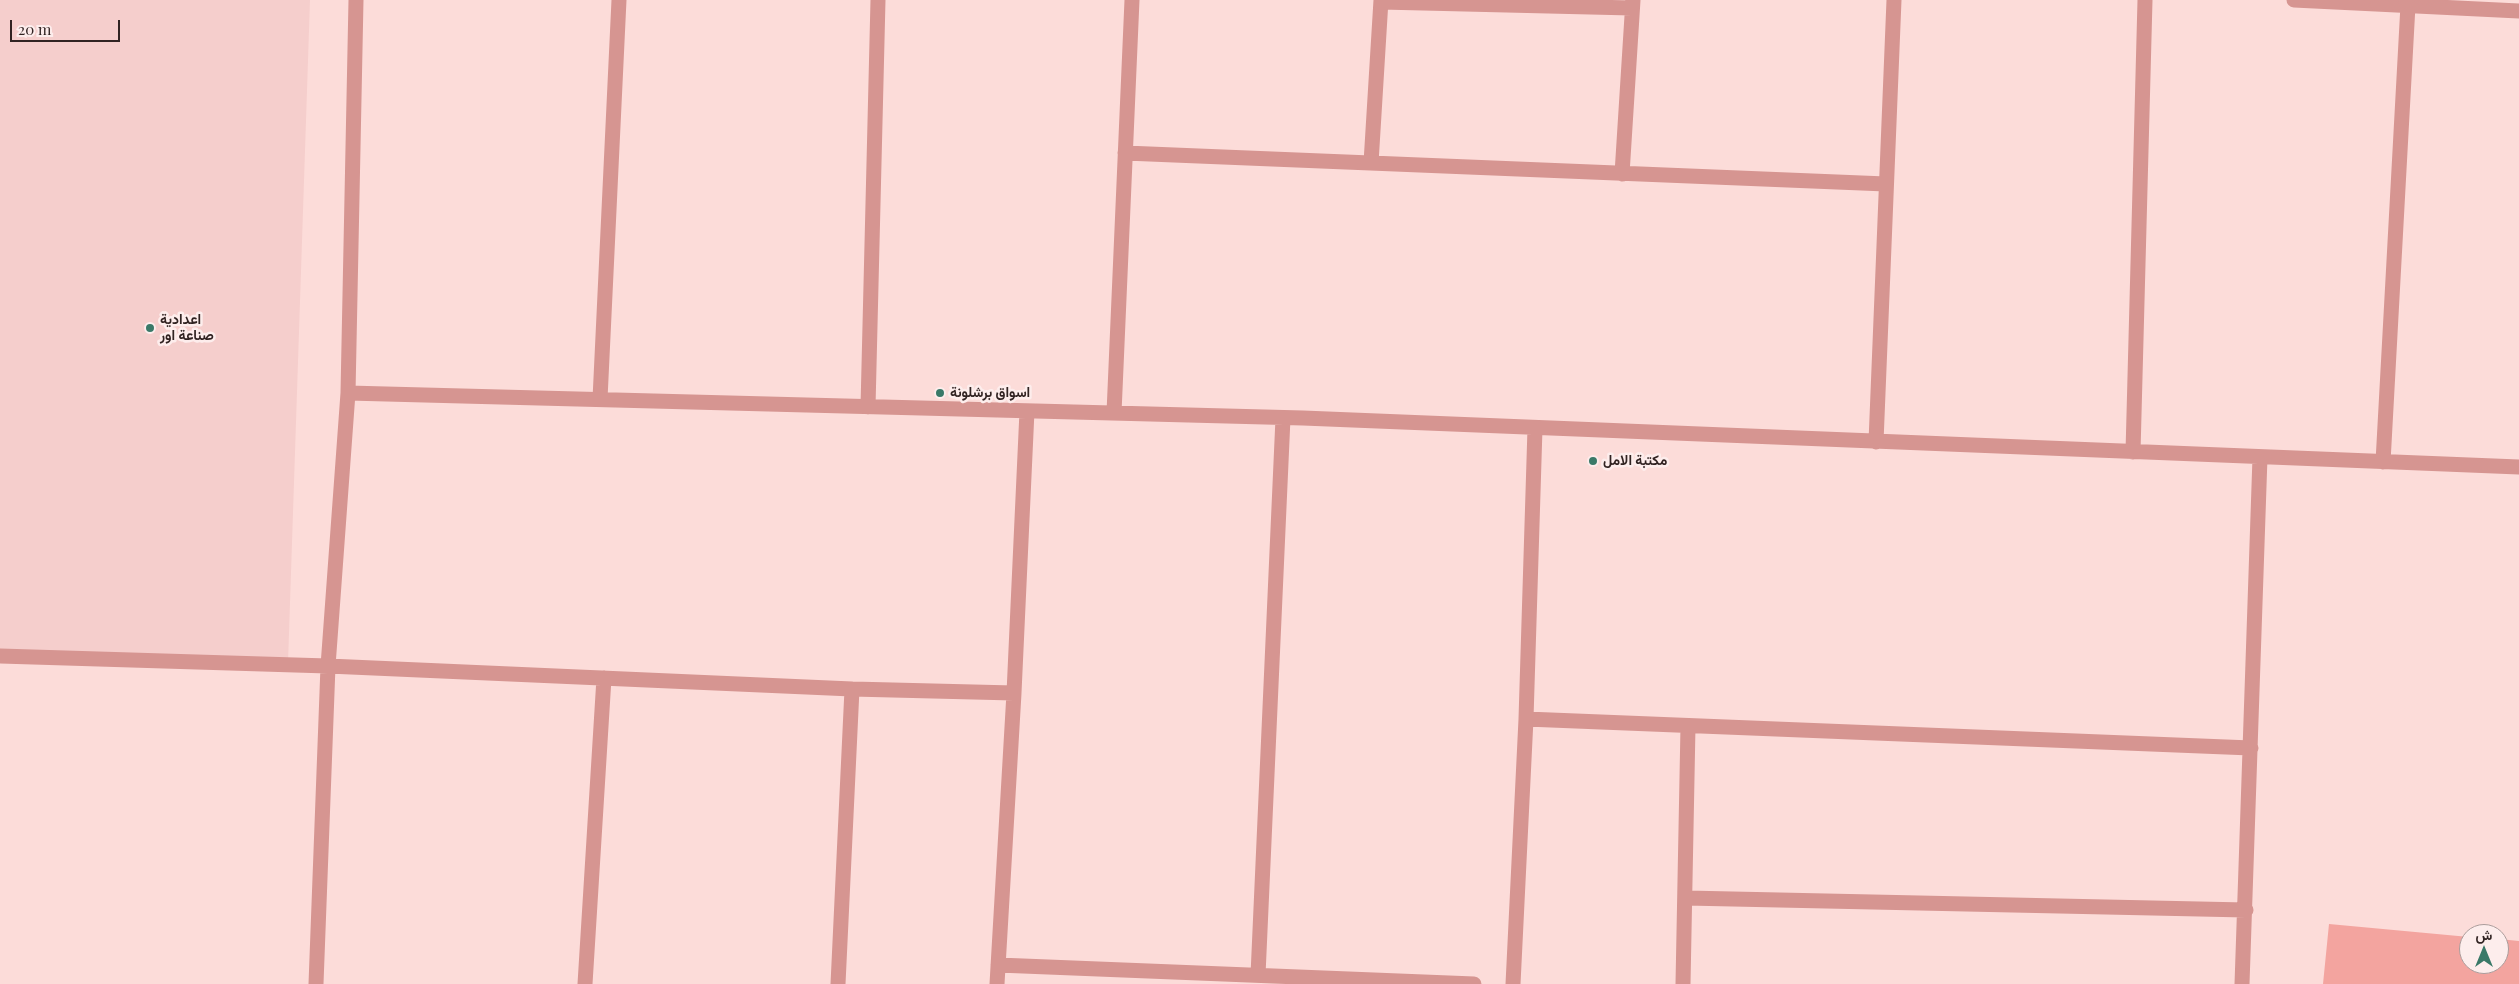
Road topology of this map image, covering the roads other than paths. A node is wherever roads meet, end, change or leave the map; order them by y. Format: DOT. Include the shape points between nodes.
graph roads {
  1 [pos="356,0"];
  2 [pos="619,0"];
  3 [pos="878,0"];
  4 [pos="1132,0"];
  5 [pos="1894,0"];
  6 [pos="2145,0"];
  7 [pos="2294,0"];
  8 [pos="1381,1"];
  9 [pos="1632,4"];
  10 [pos="2408,5"];
  11 [pos="2519,11"];
  12 [pos="1125,153"];
  13 [pos="1371,163"];
  14 [pos="1622,174"];
  15 [pos="1886,184"];
  16 [pos="348,393"];
  17 [pos="600,399"];
  18 [pos="868,407"];
  19 [pos="1027,411"];
  20 [pos="1114,414"];
  21 [pos="1283,418"];
  22 [pos="1535,428"];
  23 [pos="1876,442"];
  24 [pos="2134,452"];
  25 [pos="2260,457"];
  26 [pos="2383,462"];
  27 [pos="2519,467"];
  28 [pos="0,656"];
  29 [pos="328,666"];
  30 [pos="604,678"];
  31 [pos="852,689"];
  32 [pos="1014,693"];
  33 [pos="1526,719"];
  34 [pos="1688,726"];
  35 [pos="2252,748"];
  36 [pos="1686,898"];
  37 [pos="2246,910"];
  38 [pos="998,965"];
  39 [pos="1258,975"];
  40 [pos="316,984"];
  41 [pos="585,984"];
  42 [pos="838,984"];
  43 [pos="997,984"];
  44 [pos="1474,984"];
  45 [pos="1513,984"];
  46 [pos="1683,984"];
  47 [pos="2242,984"];
  1 -- 16 [label="street"];
  2 -- 17 [label="street"];
  3 -- 18 [label="street"];
  4 -- 12 [label="street"];
  5 -- 15 [label="street"];
  6 -- 24 [label="street"];
  7 -- 10 [label="street"];
  8 -- 9 [label="street"];
  8 -- 13 [label="street"];
  9 -- 14 [label="street"];
  10 -- 11 [label="street"];
  10 -- 26 [label="street"];
  12 -- 13 [label="street"];
  12 -- 20 [label="street"];
  13 -- 14 [label="street"];
  14 -- 15 [label="street"];
  15 -- 23 [label="street"];
  16 -- 17 [label="street"];
  16 -- 29 [label="street"];
  17 -- 18 [label="street"];
  18 -- 19 [label="street"];
  19 -- 20 [label="street"];
  19 -- 32 [label="street"];
  20 -- 21 [label="street"];
  21 -- 22 [label="street"];
  21 -- 39 [label="street"];
  22 -- 23 [label="street"];
  22 -- 33 [label="street"];
  23 -- 24 [label="street"];
  24 -- 25 [label="street"];
  25 -- 26 [label="street"];
  25 -- 35 [label="street"];
  26 -- 27 [label="street"];
  28 -- 29 [label="street"];
  29 -- 30 [label="street"];
  29 -- 40 [label="street"];
  30 -- 31 [label="street"];
  30 -- 41 [label="street"];
  31 -- 32 [label="street"];
  31 -- 42 [label="street"];
  32 -- 38 [label="street"];
  33 -- 34 [label="street"];
  33 -- 45 [label="street"];
  34 -- 35 [label="street"];
  34 -- 36 [label="street"];
  35 -- 37 [label="street"];
  36 -- 37 [label="street"];
  36 -- 46 [label="street"];
  37 -- 47 [label="street"];
  38 -- 39 [label="street"];
  38 -- 43 [label="street"];
  39 -- 44 [label="street"];
}
